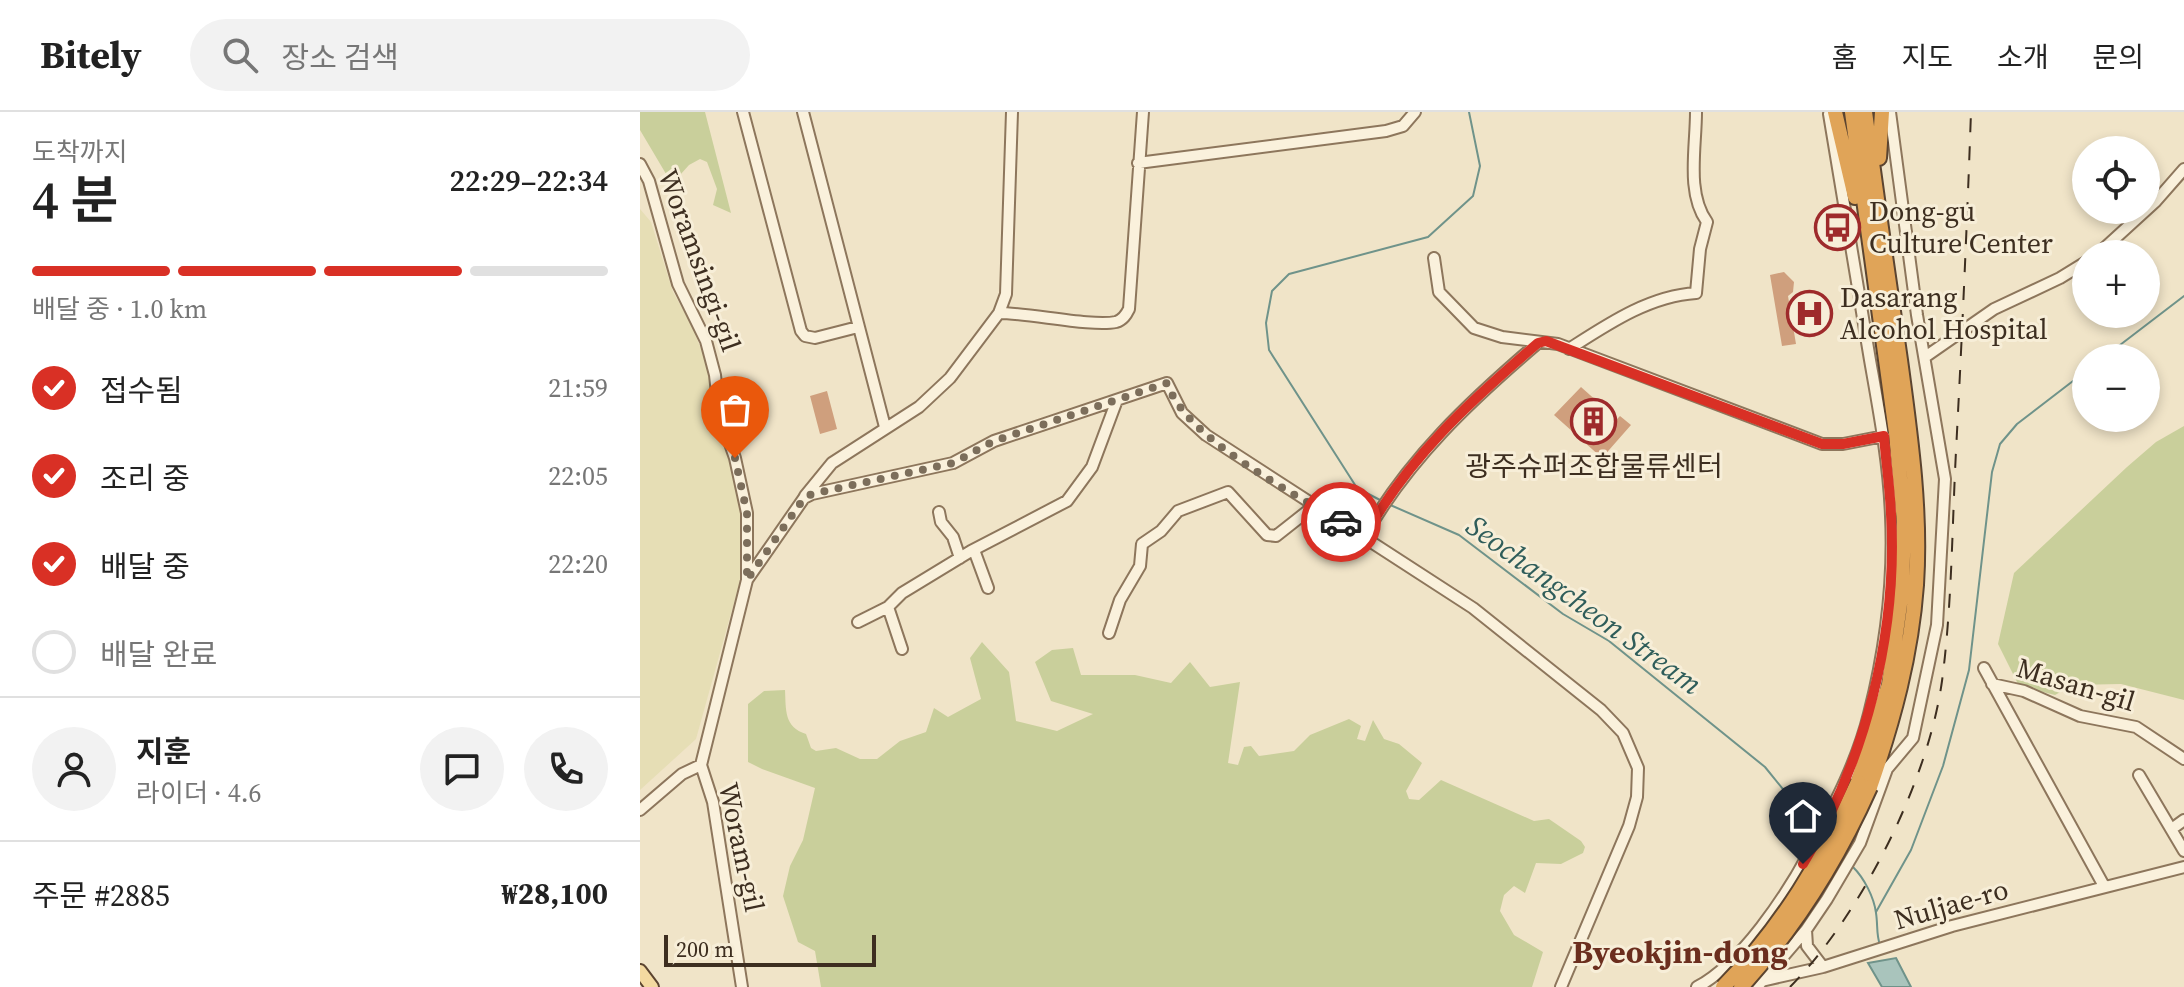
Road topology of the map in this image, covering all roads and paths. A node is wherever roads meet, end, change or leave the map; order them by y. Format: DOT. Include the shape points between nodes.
graph roads {
  1 [pos="743,112"];
  2 [pos="803,112"];
  3 [pos="1012,112"];
  4 [pos="1143,112"];
  5 [pos="1415,112"];
  6 [pos="1696,112"];
  7 [pos="1832,112"];
  8 [pos="1852,112"];
  9 [pos="1865,112"];
  10 [pos="1882,112"];
  11 [pos="1890,112"];
  12 [pos="1138,163"];
  13 [pos="640,164"];
  14 [pos="2184,169"];
  15 [pos="1879,215"];
  16 [pos="2113,240"];
  17 [pos="1434,258"];
  18 [pos="2072,271"];
  19 [pos="1874,279"];
  20 [pos="999,313"];
  21 [pos="858,327"];
  22 [pos="1538,343"];
  23 [pos="1569,349"];
  24 [pos="1925,357"];
  25 [pos="1117,400"];
  26 [pos="885,427"];
  27 [pos="1884,436"];
  28 [pos="804,498"];
  29 [pos="1314,506"];
  30 [pos="939,512"];
  31 [pos="1364,537"];
  32 [pos="974,550"];
  33 [pos="960,558"];
  34 [pos="747,580"];
  35 [pos="988,588"];
  36 [pos="888,607"];
  37 [pos="858,622"];
  38 [pos="1109,633"];
  39 [pos="902,649"];
  40 [pos="1984,668"];
  41 [pos="1992,684"];
  42 [pos="2181,754"];
  43 [pos="701,765"];
  44 [pos="2139,775"];
  45 [pos="1864,784"];
  46 [pos="640,810"];
  47 [pos="2184,820"];
  48 [pos="2173,828"];
  49 [pos="2184,851"];
  50 [pos="2184,867"];
  51 [pos="2104,886"];
  52 [pos="1775,905"];
  53 [pos="1806,930"];
  54 [pos="1796,942"];
  55 [pos="1735,956"];
  56 [pos="1823,967"];
  57 [pos="640,971"];
  58 [pos="1760,984"];
  59 [pos="652,987"];
  60 [pos="742,987"];
  61 [pos="1561,987"];
  62 [pos="1697,987"];
  63 [pos="1723,987"];
  64 [pos="1736,987"];
  1 -- 21 [label="street" via="801,331 815,338"];
  2 -- 21 [label="street"];
  3 -- 20 [label="street" via="1006,294"];
  4 -- 12 [label="street"];
  5 -- 12 [label="street" via="1403,126 1386,131"];
  6 -- 23 [label="street" via="1694,190 1707,222 1696,293 1639,308"];
  7 -- 19 [label="highway"];
  7 -- 27 [label="street"];
  8 -- 19 [label="highway"];
  9 -- 15 [label="highway"];
  10 -- 15 [label="highway"];
  11 -- 24 [label="street"];
  12 -- 20 [label="street" via="1129,309 1124,318 1098,322"];
  13 -- 34 [label="street, Woramsingi-gil" via="678,284 712,359 722,425 745,502"];
  14 -- 16 [label="street"];
  15 -- 45 [label="highway" via="1909,427 1916,587 1893,721"];
  17 -- 22 [label="street" via="1439,292 1463,319 1484,332"];
  18 -- 24 [label="street" via="1994,309"];
  19 -- 45 [label="highway" via="1904,522 1902,590 1889,684"];
  20 -- 26 [label="street" via="950,378 919,407"];
  21 -- 26 [label="street"];
  22 -- 23 [label="street"];
  22 -- 31 [label="street" via="1459,412 1392,491"];
  23 -- 27 [label="street" via="1822,444"];
  24 -- 53 [label="street" via="1945,479 1937,625 1913,738 1887,769 1853,856"];
  25 -- 28 [label="street" via="994,441 953,463"];
  25 -- 29 [label="street" via="1167,383 1182,413 1206,435"];
  25 -- 32 [label="street" via="1092,467 1067,501"];
  26 -- 28 [label="street" via="832,463"];
  27 -- 52 [label="street" via="1892,517 1889,587 1864,731 1824,825"];
  28 -- 34 [label="street"];
  29 -- 31 [label="street"];
  29 -- 38 [label="street" via="1276,536 1267,535 1228,492 1178,511 1142,544 1140,566"];
  30 -- 33 [label="street"];
  31 -- 61 [label="street" via="1505,633 1601,710 1631,747 1638,768 1629,826"];
  32 -- 33 [label="street"];
  32 -- 35 [label="street"];
  33 -- 36 [label="street"];
  34 -- 43 [label="street, Woramsingi-gil"];
  36 -- 37 [label="street"];
  36 -- 39 [label="street"];
  40 -- 41 [label="street"];
  41 -- 42 [label="street, Masan-gil" via="2024,691 2080,716 2136,727"];
  41 -- 51 [label="street"];
  43 -- 46 [label="street" via="682,774"];
  43 -- 60 [label="street, Woram-gil" via="713,802"];
  44 -- 48 [label="street"];
  45 -- 63 [label="highway, bridge" via="1782,919"];
  45 -- 64 [label="highway, bridge" via="1837,855 1810,902"];
  47 -- 48 [label="street"];
  48 -- 49 [label="street"];
  50 -- 51 [label="street, Nuljae-ro"];
  51 -- 56 [label="street, Nuljae-ro"];
  52 -- 54 [label="street" via="1769,921 1774,936 1783,946"];
  52 -- 55 [label="street"];
  53 -- 54 [label="street"];
  53 -- 56 [label="street" via="1807,946"];
  54 -- 58 [label="street"];
  55 -- 62 [label="street"];
  55 -- 64 [label="street" via="1728,975"];
  56 -- 58 [label="street, Nuljae-ro"];
  57 -- 59 [label="main road"];
  58 -- 64 [label="street, Nuljae-ro"];
}
